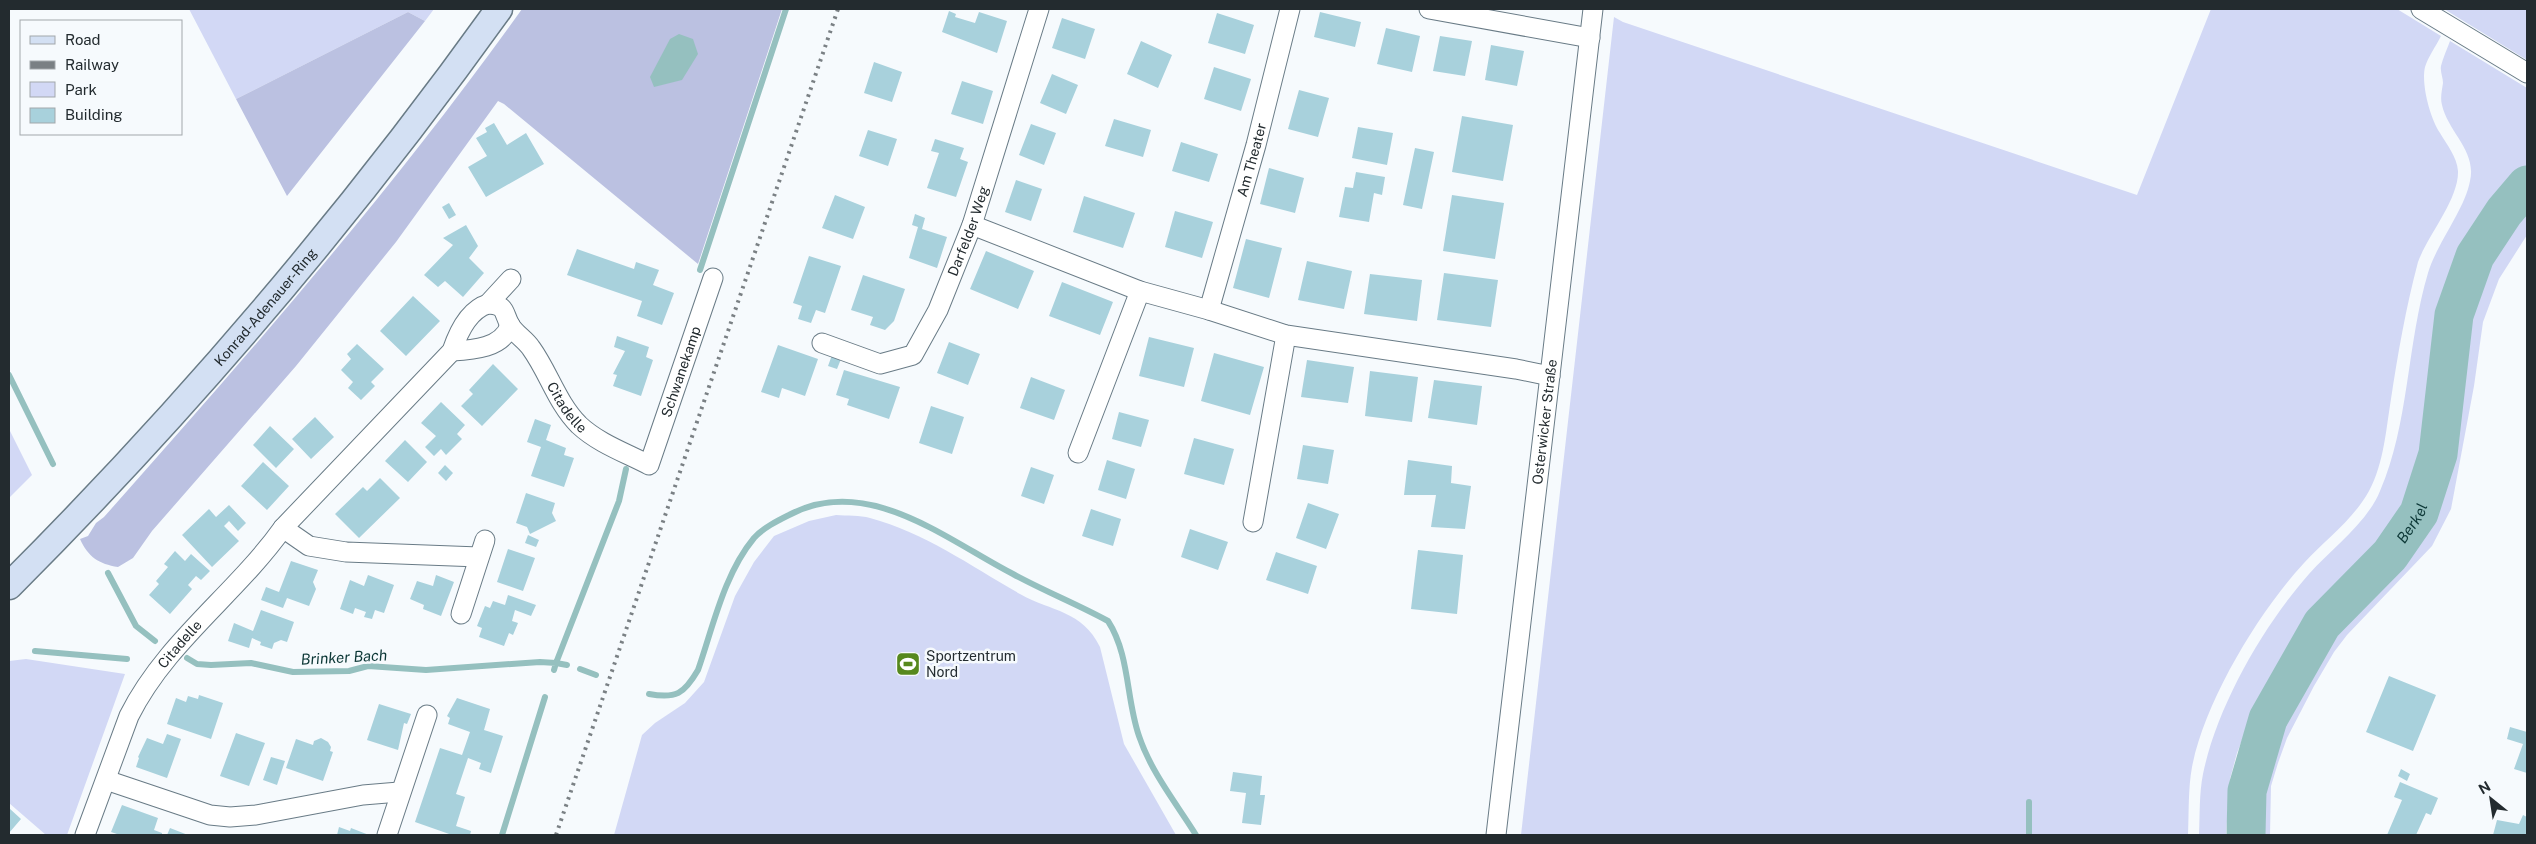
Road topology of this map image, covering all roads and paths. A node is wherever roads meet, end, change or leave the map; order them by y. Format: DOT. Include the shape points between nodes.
graph roads {
  1 [pos="498,9"];
  2 [pos="1039,9"];
  3 [pos="1290,9"];
  4 [pos="1429,9"];
  5 [pos="1593,9"];
  6 [pos="2421,9"];
  7 [pos="1590,38"];
  8 [pos="2527,73"];
  9 [pos="972,224"];
  10 [pos="713,278"];
  11 [pos="511,280"];
  12 [pos="1140,291"];
  13 [pos="488,304"];
  14 [pos="1209,310"];
  15 [pos="510,325"];
  16 [pos="1286,336"];
  17 [pos="822,343"];
  18 [pos="452,351"];
  19 [pos="1550,376"];
  20 [pos="1078,453"];
  21 [pos="649,465"];
  22 [pos="1253,522"];
  23 [pos="283,528"];
  24 [pos="9,586"];
  25 [pos="461,614"];
  26 [pos="427,715"];
  27 [pos="106,780"];
  28 [pos="399,792"];
  29 [pos="85,835"];
  30 [pos="387,835"];
  31 [pos="1496,835"];
  1 -- 24 [label="main road, Konrad-Adenauer-Ring" via="396,146 226,352 130,460"];
  2 -- 9 [label="street, Darfelder Weg"];
  3 -- 14 [label="street, Am Theater" via="1256,145"];
  4 -- 7 [label="street"];
  5 -- 7 [label="street, Osterwicker Straße"];
  6 -- 8 [label="street"];
  7 -- 19 [label="street, Osterwicker Straße"];
  9 -- 12 [label="street"];
  9 -- 17 [label="street, Darfelder Weg" via="938,310 913,355 880,364"];
  10 -- 21 [label="street, Schwanekamp"];
  11 -- 13 [label="street, Citadelle"];
  12 -- 14 [label="street"];
  12 -- 20 [label="street"];
  13 -- 15 [label="street, Citadelle" via="501,308"];
  13 -- 18 [label="street, Citadelle" via="471,316 458,334"];
  14 -- 16 [label="street"];
  15 -- 18 [label="street" via="507,334 499,341 483,347"];
  15 -- 21 [label="street, Citadelle" via="531,347 563,406 580,426 601,441"];
  16 -- 19 [label="street"];
  16 -- 22 [label="street"];
  18 -- 23 [label="street, Citadelle"];
  19 -- 31 [label="street, Osterwicker Straße"];
  23 -- 25 [label="street" via="309,546 346,552 482,549"];
  23 -- 27 [label="street, Citadelle" via="268,549 152,677 129,716"];
  26 -- 28 [label="street"];
  27 -- 28 [label="street" via="210,815 230,817"];
  27 -- 29 [label="street, Citadelle"];
  28 -- 30 [label="street"];
}
